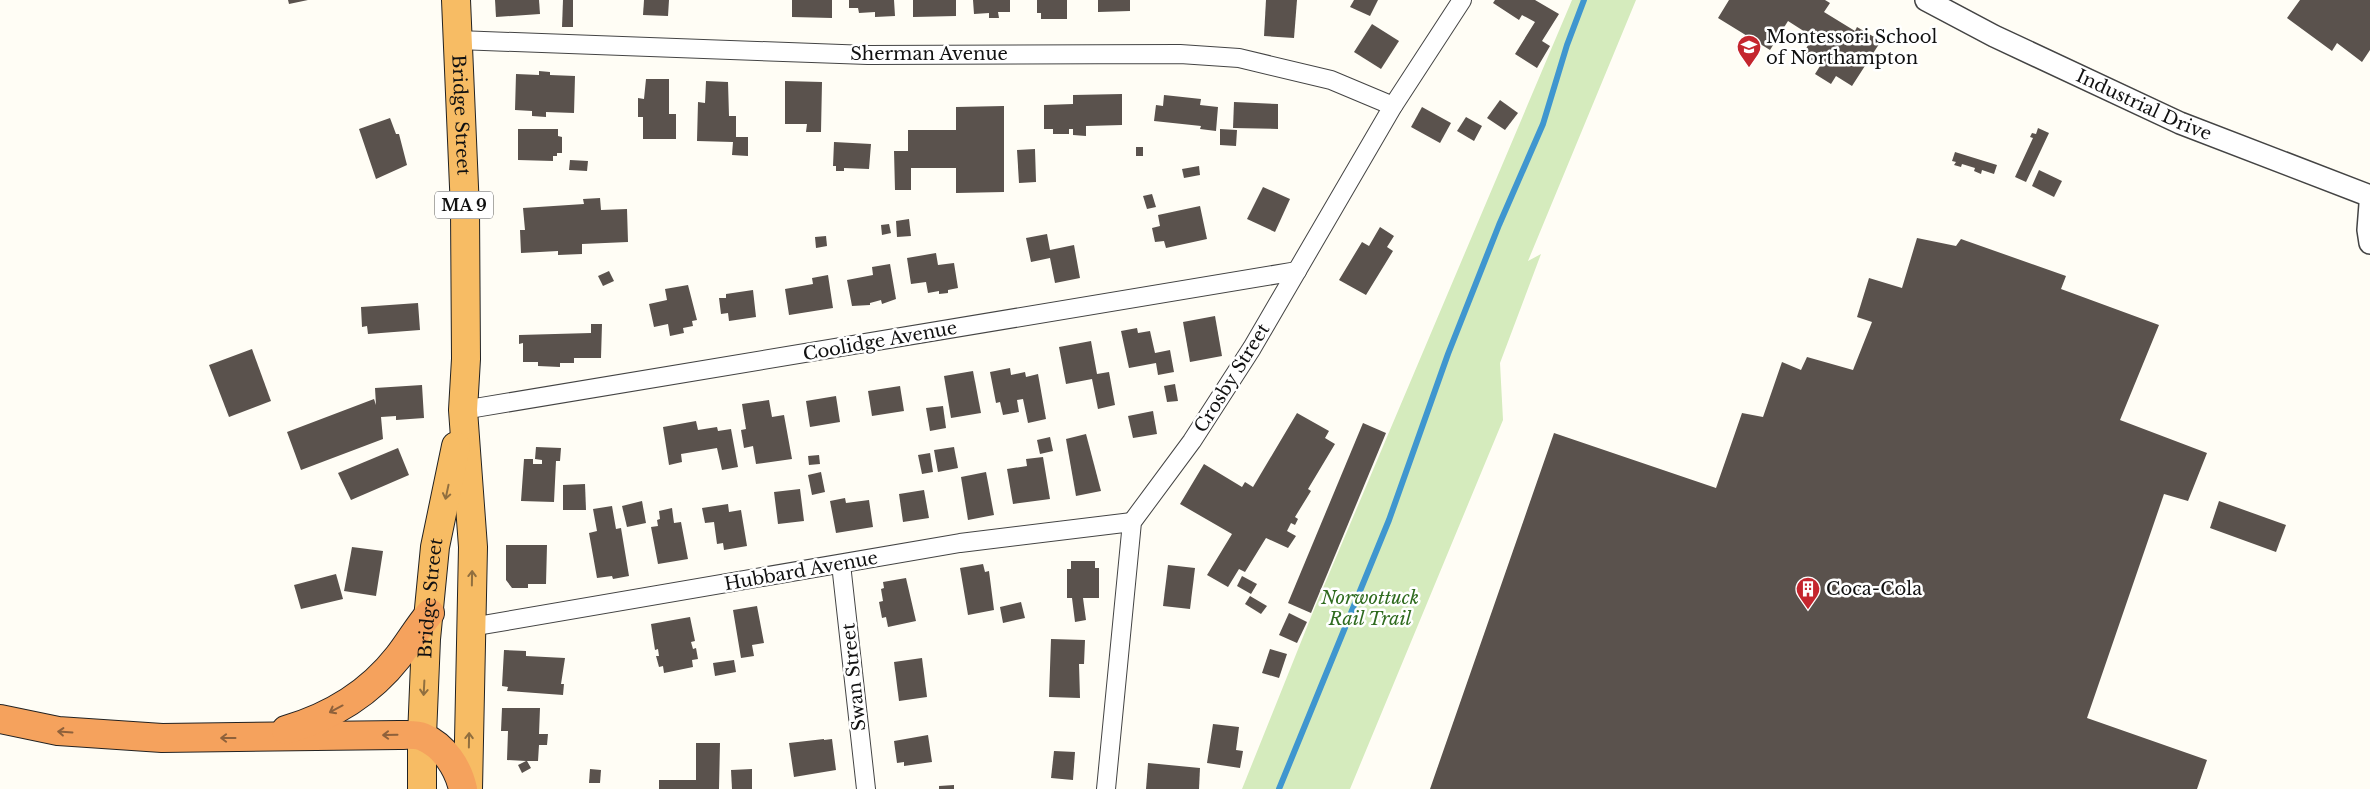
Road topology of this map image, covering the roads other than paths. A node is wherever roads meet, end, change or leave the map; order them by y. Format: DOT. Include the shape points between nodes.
graph roads {
  1 [pos="456,0"];
  2 [pos="1462,0"];
  3 [pos="1926,0"];
  4 [pos="458,40"];
  5 [pos="1393,106"];
  6 [pos="2370,196"];
  7 [pos="2370,204"];
  8 [pos="2370,242"];
  9 [pos="1297,271"];
  10 [pos="463,410"];
  11 [pos="1132,522"];
  12 [pos="841,564"];
  13 [pos="430,613"];
  14 [pos="471,627"];
  15 [pos="0,719"];
  16 [pos="422,736"];
  17 [pos="261,738"];
  18 [pos="422,789"];
  19 [pos="463,789"];
  20 [pos="468,789"];
  21 [pos="866,789"];
  22 [pos="1106,789"];
  1 -- 4 [label="highway, Bridge Street / MA 9"];
  2 -- 5 [label="street, Crosby Street"];
  3 -- 6 [label="street, Industrial Drive" via="1994,36 2180,123"];
  4 -- 5 [label="street, Sherman Avenue" via="868,55 1180,54 1238,58 1331,80"];
  4 -- 10 [label="highway, Bridge Street / MA 9" via="465,210"];
  5 -- 9 [label="street, Crosby Street"];
  7 -- 8 [label="street"];
  9 -- 10 [label="street, Coolidge Avenue"];
  9 -- 11 [label="street, Crosby Street" via="1192,442"];
  10 -- 13 [label="highway, Bridge Street / MA 9, one-way" via="436,547"];
  14 -- 10 [label="highway, Bridge Street / MA 9, one-way" via="472,547"];
  11 -- 12 [label="street, Hubbard Avenue" via="960,544"];
  11 -- 22 [label="street"];
  12 -- 14 [label="street, Hubbard Avenue"];
  12 -- 21 [label="street, Swan Street"];
  13 -- 16 [label="highway, Bridge Street / MA 9, one-way"];
  13 -- 17 [label="highway, one-way" via="399,656 360,695 300,726"];
  20 -- 14 [label="highway, Bridge Street / MA 9, one-way"];
  17 -- 15 [label="highway, one-way" via="162,738 58,731"];
  16 -- 17 [label="highway, one-way"];
  16 -- 18 [label="highway, Bridge Street / MA 9"];
  16 -- 19 [label="highway" via="445,753"];
}
